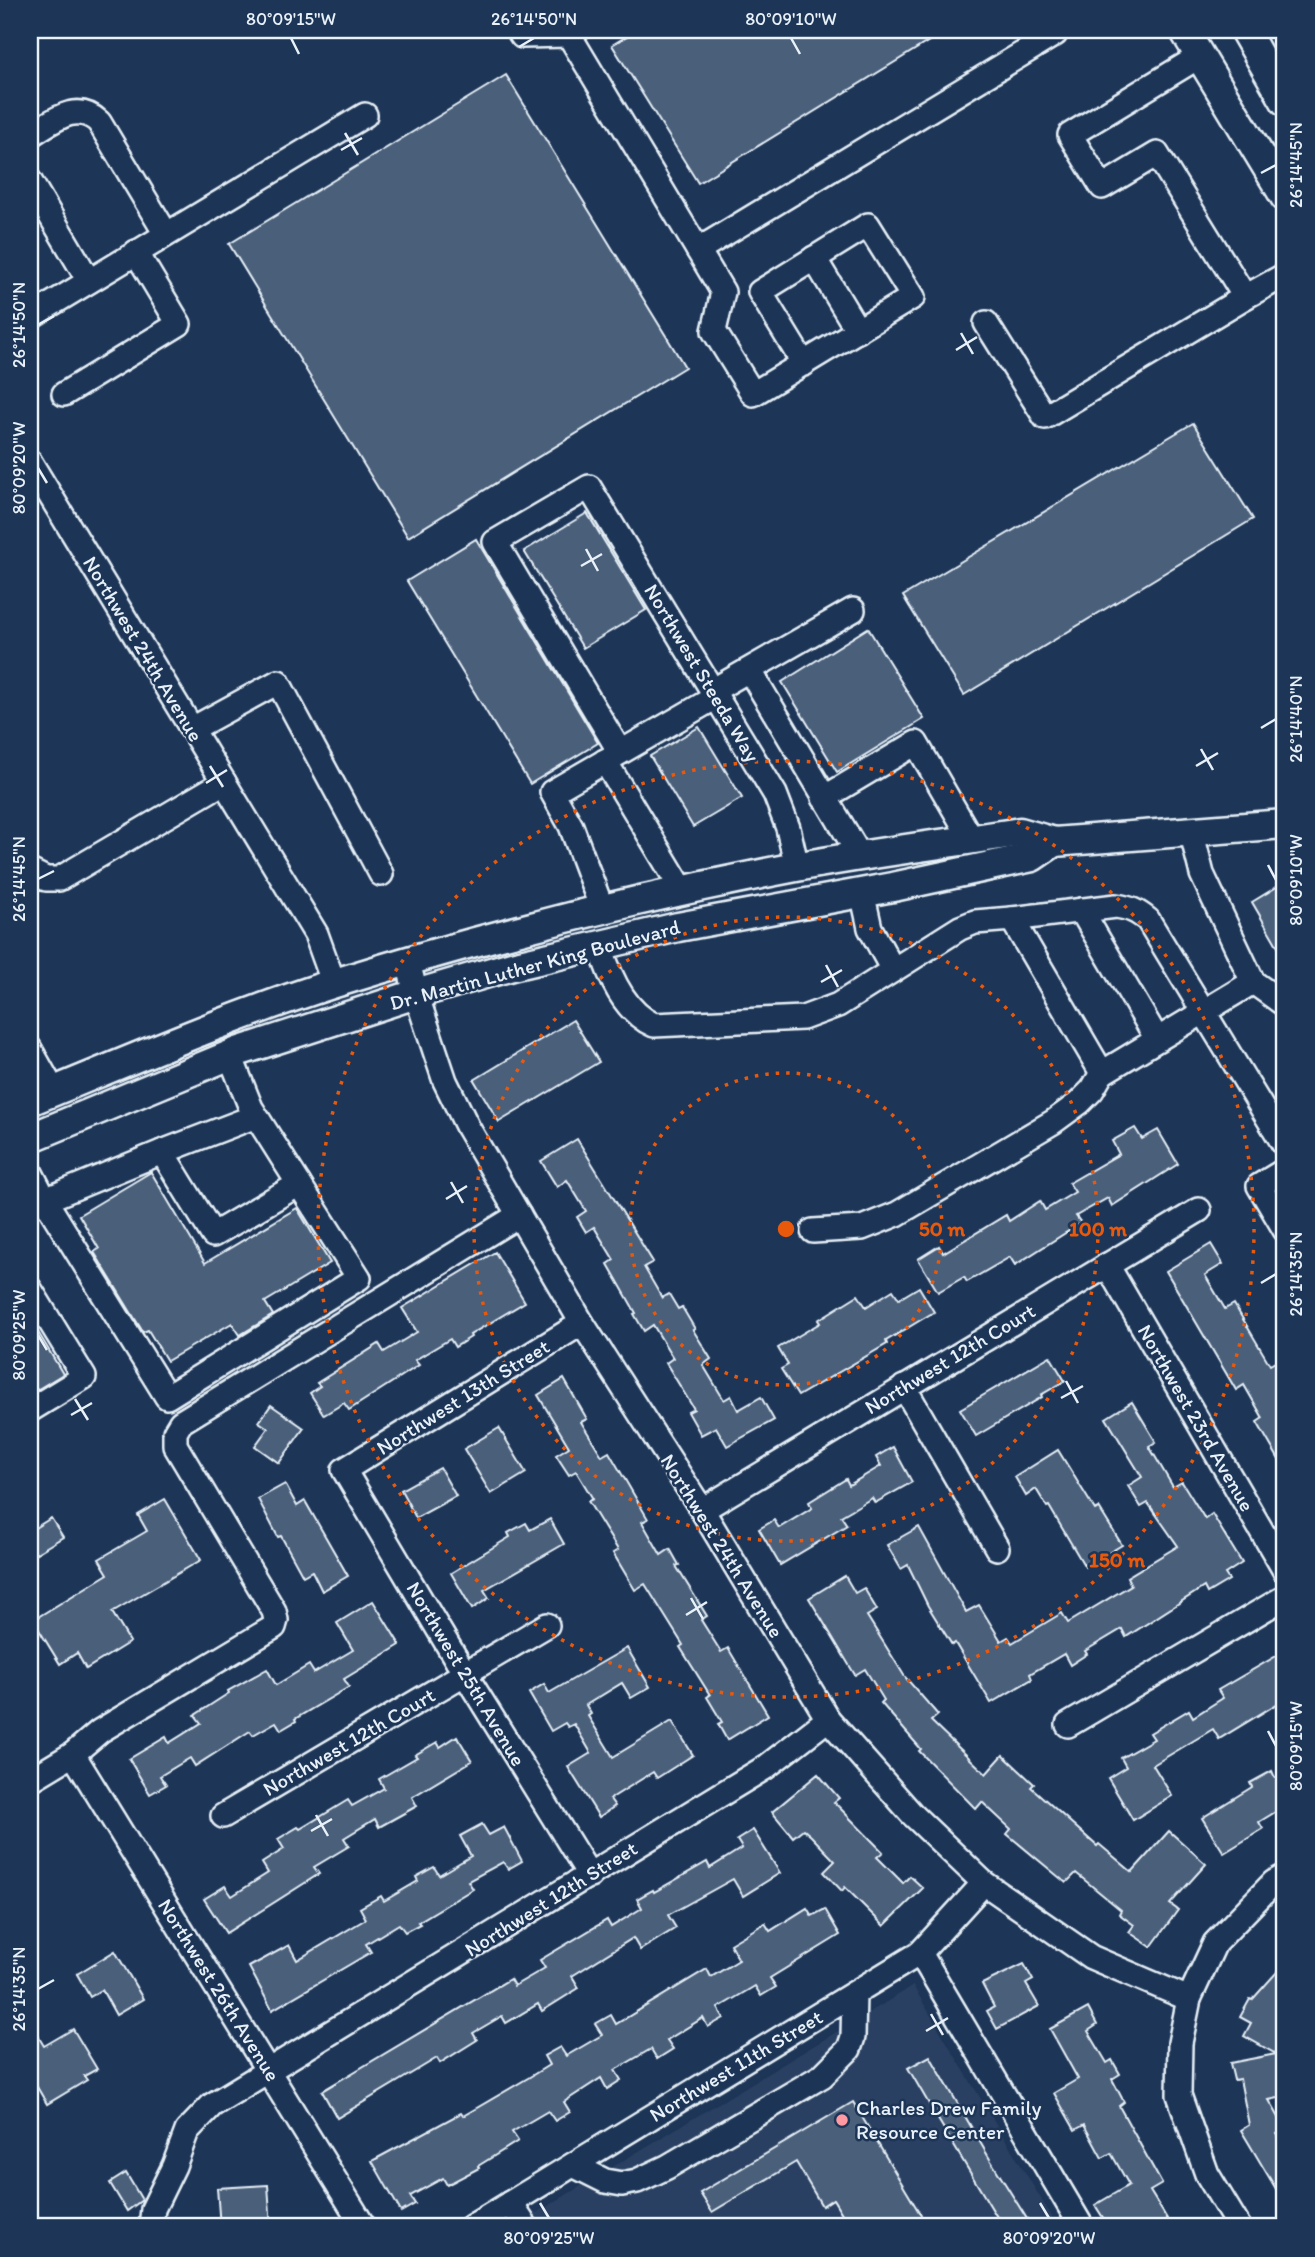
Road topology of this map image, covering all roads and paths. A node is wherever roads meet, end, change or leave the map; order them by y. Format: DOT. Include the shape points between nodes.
graph roads {
  1 [pos="518,30"];
  2 [pos="1053,30"];
  3 [pos="1184,30"];
  4 [pos="1244,30"];
  5 [pos="573,32"];
  6 [pos="1200,56"];
  7 [pos="1285,101"];
  8 [pos="365,114"];
  9 [pos="30,135"];
  10 [pos="30,181"];
  11 [pos="1283,192"];
  12 [pos="166,234"];
  13 [pos="698,250"];
  14 [pos="136,252"];
  15 [pos="814,258"];
  16 [pos="1285,275"];
  17 [pos="89,281"];
  18 [pos="1245,297"];
  19 [pos="30,317"];
  20 [pos="986,323"];
  21 [pos="858,331"];
  22 [pos="804,364"];
  23 [pos="64,394"];
  24 [pos="30,462"];
  25 [pos="853,610"];
  26 [pos="750,671"];
  27 [pos="714,694"];
  28 [pos="192,729"];
  29 [pos="612,757"];
  30 [pos="224,782"];
  31 [pos="824,798"];
  32 [pos="1285,824"];
  33 [pos="1191,831"];
  34 [pos="972,840"];
  35 [pos="1054,842"];
  36 [pos="860,856"];
  37 [pos="797,867"];
  38 [pos="30,871"];
  39 [pos="381,874"];
  40 [pos="683,891"];
  41 [pos="862,892"];
  42 [pos="602,909"];
  43 [pos="1081,910"];
  44 [pos="1012,919"];
  45 [pos="600,946"];
  46 [pos="408,962"];
  47 [pos="892,970"];
  48 [pos="1253,982"];
  49 [pos="334,984"];
  50 [pos="416,994"];
  51 [pos="1285,1005"];
  52 [pos="1204,1011"];
  53 [pos="1157,1039"];
  54 [pos="30,1049"];
  55 [pos="230,1055"];
  56 [pos="1102,1073"];
  57 [pos="167,1081"];
  58 [pos="42,1097"];
  59 [pos="256,1116"];
  60 [pos="30,1138"];
  61 [pos="1285,1146"];
  62 [pos="162,1152"];
  63 [pos="1285,1170"];
  64 [pos="30,1171"];
  65 [pos="299,1184"];
  66 [pos="46,1200"];
  67 [pos="1199,1210"];
  68 [pos="519,1215"];
  69 [pos="1285,1230"];
  70 [pos="813,1231"];
  71 [pos="1107,1265"];
  72 [pos="32,1298"];
  73 [pos="582,1323"];
  74 [pos="904,1387"];
  75 [pos="30,1410"];
  76 [pos="344,1471"];
  77 [pos="702,1510"];
  78 [pos="997,1548"];
  79 [pos="1285,1571"];
  80 [pos="1285,1597"];
  81 [pos="547,1625"];
  82 [pos="465,1674"];
  83 [pos="828,1719"];
  84 [pos="1068,1725"];
  85 [pos="73,1754"];
  86 [pos="30,1780"];
  87 [pos="223,1816"];
  88 [pos="1285,1875"];
  89 [pos="590,1876"];
  90 [pos="984,1883"];
  91 [pos="920,1953"];
  92 [pos="854,1994"];
  93 [pos="1189,1999"];
  94 [pos="270,2072"];
  95 [pos="573,2165"];
  96 [pos="510,2203"];
  97 [pos="151,2227"];
  98 [pos="364,2227"];
  99 [pos="471,2227"];
  100 [pos="527,2227"];
  101 [pos="1083,2227"];
  102 [pos="1239,2227"];
  1 -- 5 [label="street" via="522,36"];
  2 -- 13 [label="street" via="1055,34"];
  3 -- 6 [label="main road"];
  4 -- 7 [label="main road"];
  5 -- 13 [label="street"];
  6 -- 11 [label="main road"];
  6 -- 18 [label="street" via="1070,135 1102,187 1157,154"];
  8 -- 12 [label="street"];
  9 -- 12 [label="street" via="66,113 91,114"];
  10 -- 17 [label="street"];
  12 -- 14 [label="street"];
  13 -- 22 [label="street" via="723,292 714,331 753,394"];
  14 -- 17 [label="street"];
  14 -- 23 [label="street" via="179,324"];
  15 -- 21 [label="street"];
  15 -- 21 [label="street" via="869,225 907,287 913,298"];
  15 -- 22 [label="street" via="760,292"];
  16 -- 18 [label="street"];
  17 -- 19 [label="street"];
  18 -- 20 [label="street" via="1045,417"];
  21 -- 22 [label="street"];
  24 -- 28 [label="street, Northwest 24th Avenue"];
  25 -- 26 [label="street"];
  26 -- 27 [label="street"];
  26 -- 31 [label="street"];
  27 -- 29 [label="street"];
  27 -- 29 [label="street, Northwest Steeda Way" via="589,487 495,541"];
  27 -- 37 [label="street, Northwest Steeda Way" via="775,794"];
  28 -- 30 [label="street, Northwest 24th Avenue"];
  28 -- 39 [label="street" via="278,682"];
  29 -- 40 [label="street"];
  29 -- 42 [label="street" via="552,792 571,826"];
  30 -- 38 [label="street" via="59,879"];
  30 -- 49 [label="street, Northwest 24th Avenue" via="316,934"];
  31 -- 34 [label="street" via="916,743"];
  31 -- 36 [label="street"];
  32 -- 33 [label="main road, Dr. Martin Luther King Boulevard"];
  33 -- 35 [label="main road, Dr. Martin Luther King Boulevard"];
  33 -- 48 [label="street" via="1202,874"];
  34 -- 35 [label="main road, Dr. Martin Luther King Boulevard" via="1020,832"];
  34 -- 36 [label="main road, Dr. Martin Luther King Boulevard"];
  35 -- 41 [label="main road, Dr. Martin Luther King Boulevard" via="1032,856"];
  36 -- 37 [label="main road, Dr. Martin Luther King Boulevard"];
  37 -- 40 [label="main road, Dr. Martin Luther King Boulevard"];
  40 -- 42 [label="main road, Dr. Martin Luther King Boulevard"];
  41 -- 45 [label="main road, Dr. Martin Luther King Boulevard"];
  41 -- 47 [label="street" via="870,928"];
  42 -- 46 [label="main road, Dr. Martin Luther King Boulevard"];
  43 -- 44 [label="street"];
  43 -- 52 [label="street" via="1116,906 1140,913"];
  43 -- 53 [label="street"];
  44 -- 47 [label="street" via="960,928"];
  44 -- 56 [label="street"];
  45 -- 47 [label="street" via="630,1007 654,1025 803,1018 838,1005"];
  45 -- 50 [label="main road, Dr. Martin Luther King Boulevard"];
  46 -- 49 [label="main road, Dr. Martin Luther King Boulevard"];
  46 -- 50 [label="street, Northwest 24th Avenue"];
  48 -- 51 [label="street"];
  48 -- 52 [label="street"];
  49 -- 57 [label="main road" via="294,1014 191,1054"];
  49 -- 58 [label="main road, Dr. Martin Luther King Boulevard" via="218,1024"];
  50 -- 55 [label="main road, Dr. Martin Luther King Boulevard"];
  50 -- 68 [label="street, Northwest 24th Avenue" via="444,1081"];
  52 -- 53 [label="street"];
  52 -- 61 [label="street"];
  53 -- 56 [label="street"];
  54 -- 58 [label="street"];
  55 -- 57 [label="main road, Dr. Martin Luther King Boulevard"];
  55 -- 59 [label="street"];
  56 -- 70 [label="street" via="1092,1090 1053,1122 897,1214 862,1228"];
  57 -- 60 [label="main road, Dr. Martin Luther King Boulevard"];
  59 -- 62 [label="street"];
  59 -- 65 [label="street"];
  62 -- 65 [label="street" via="213,1235"];
  62 -- 66 [label="street"];
  63 -- 69 [label="street" via="1259,1186"];
  64 -- 66 [label="street"];
  65 -- 66 [label="street" via="359,1278 167,1397"];
  67 -- 71 [label="street, Northwest 12th Court"];
  68 -- 73 [label="street, Northwest 24th Avenue"];
  68 -- 85 [label="street" via="181,1422 175,1445 274,1611 274,1627 100,1731"];
  71 -- 74 [label="street, Northwest 12th Court"];
  71 -- 79 [label="street, Northwest 23rd Avenue"];
  72 -- 75 [label="street" via="84,1377"];
  73 -- 76 [label="street, Northwest 13th Street"];
  73 -- 77 [label="street, Northwest 24th Avenue"];
  74 -- 77 [label="street, Northwest 12th Court"];
  74 -- 78 [label="street"];
  76 -- 82 [label="street, Northwest 25th Avenue"];
  77 -- 83 [label="street, Northwest 24th Avenue"];
  80 -- 84 [label="street"];
  81 -- 82 [label="street, Northwest 12th Court"];
  82 -- 87 [label="street, Northwest 12th Court"];
  82 -- 89 [label="street, Northwest 25th Avenue"];
  83 -- 89 [label="street, Northwest 12th Street" via="766,1767"];
  83 -- 90 [label="street, Northwest 24th Avenue" via="912,1814"];
  85 -- 86 [label="street"];
  85 -- 94 [label="street, Northwest 26th Avenue"];
  88 -- 93 [label="street" via="1215,1943"];
  89 -- 94 [label="street, Northwest 12th Street"];
  90 -- 91 [label="street, Northwest 11th Street"];
  90 -- 93 [label="street, Northwest 24th Avenue" via="1091,1957"];
  91 -- 92 [label="street, Northwest 11th Street"];
  91 -- 101 [label="street"];
  92 -- 95 [label="street, Northwest 11th Street"];
  92 -- 95 [label="street" via="849,2049 822,2076 637,2181 605,2181"];
  93 -- 102 [label="street" via="1180,2043 1180,2095 1207,2174"];
  94 -- 97 [label="street, Northwest 12th Street" via="212,2105 187,2132 153,2209"];
  94 -- 98 [label="street, Northwest 26th Avenue"];
  95 -- 96 [label="street, Northwest 11th Street"];
  96 -- 99 [label="street, Northwest 11th Street"];
  96 -- 100 [label="street"];
}
